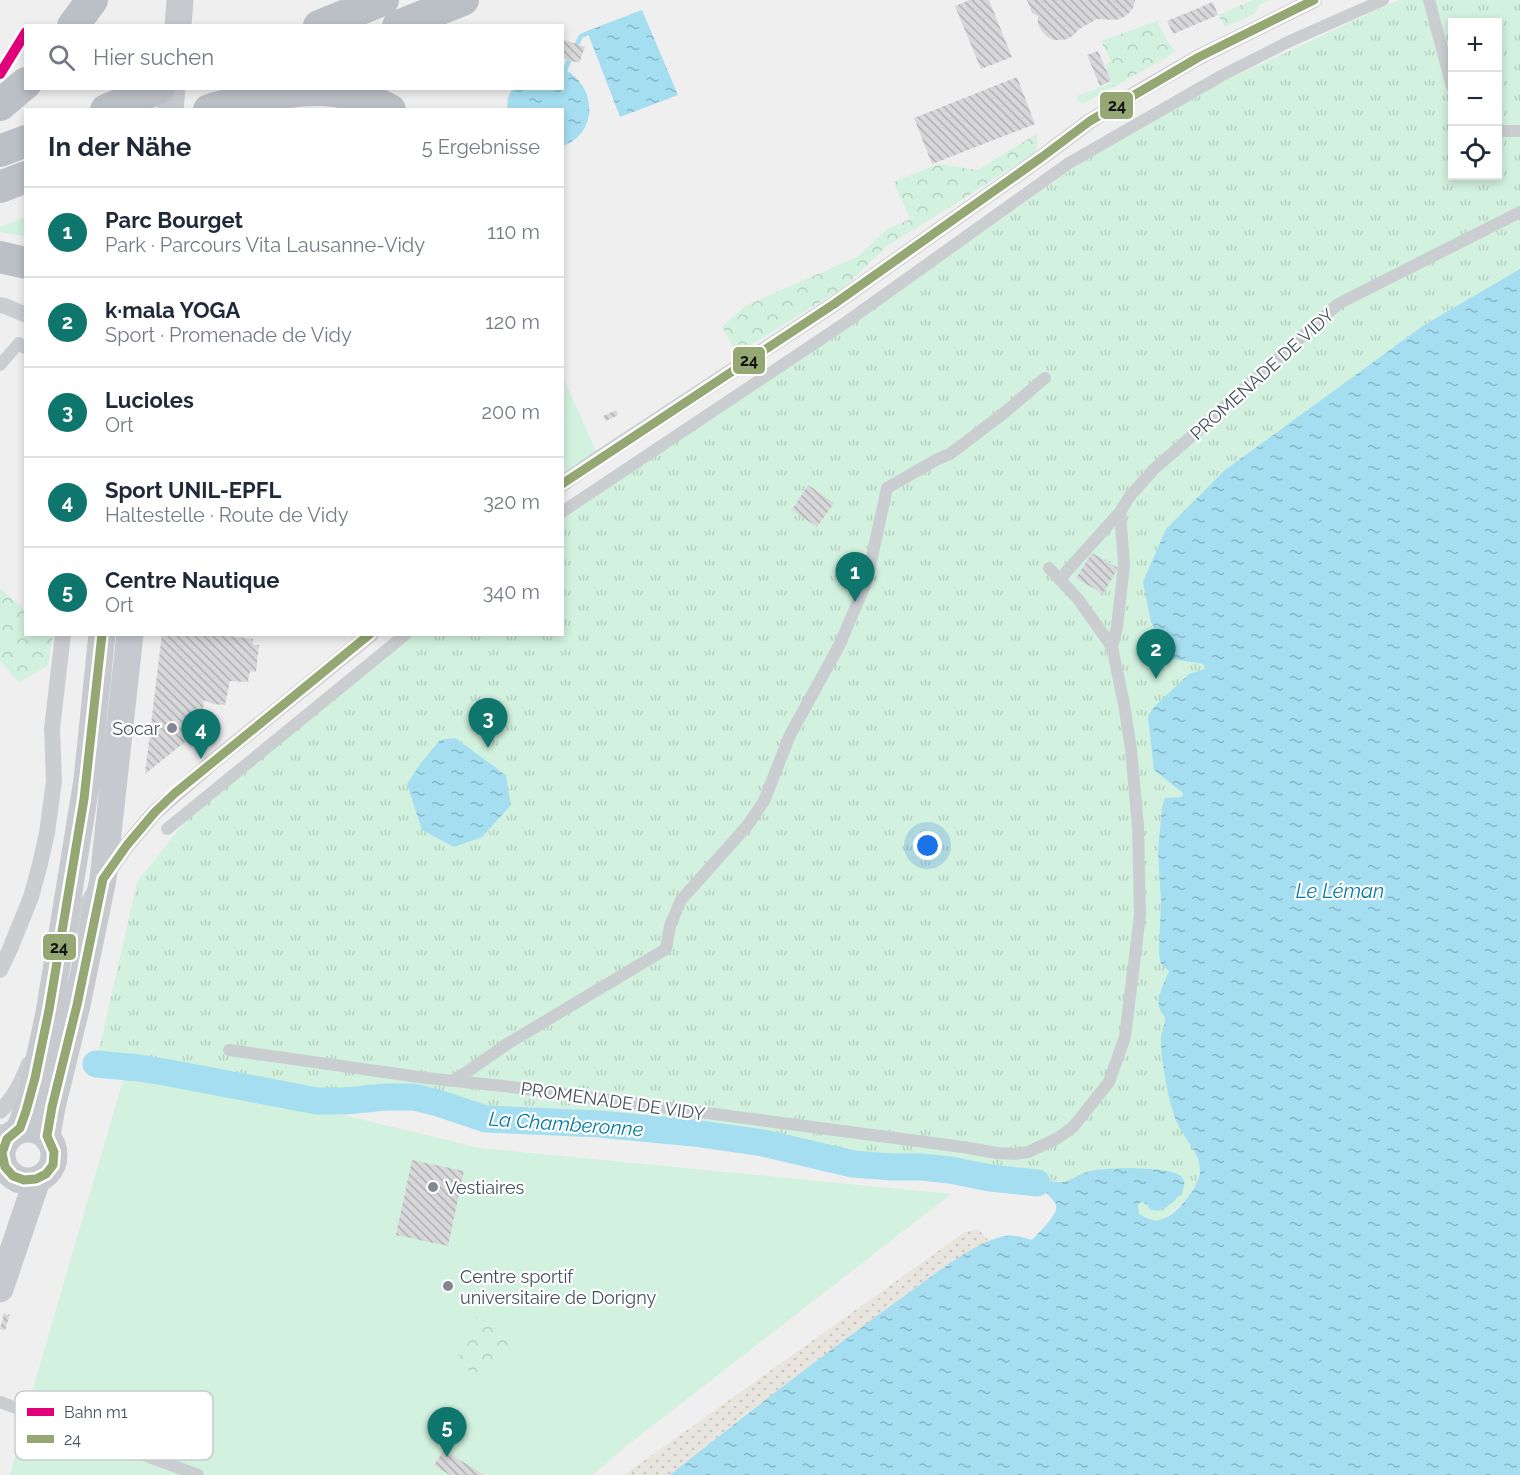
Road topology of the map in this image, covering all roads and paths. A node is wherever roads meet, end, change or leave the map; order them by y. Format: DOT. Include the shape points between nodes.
graph roads {
  1 [pos="92,0"];
  2 [pos="180,0"];
  3 [pos="383,0"];
  4 [pos="463,0"];
  5 [pos="1314,0"];
  6 [pos="1383,0"];
  7 [pos="1429,0"];
  8 [pos="74,24"];
  9 [pos="178,24"];
  10 [pos="324,24"];
  11 [pos="403,24"];
  12 [pos="1448,72"];
  13 [pos="24,85"];
  14 [pos="154,90"];
  15 [pos="172,90"];
  16 [pos="238,90"];
  17 [pos="304,90"];
  18 [pos="322,90"];
  19 [pos="0,105"];
  20 [pos="111,108"];
  21 [pos="170,108"];
  22 [pos="197,108"];
  23 [pos="216,108"];
  24 [pos="386,108"];
  25 [pos="1502,131"];
  26 [pos="1520,131"];
  27 [pos="24,142"];
  28 [pos="0,152"];
  29 [pos="24,178"];
  30 [pos="0,187"];
  31 [pos="1520,212"];
  32 [pos="0,257"];
  33 [pos="24,263"];
  34 [pos="0,305"];
  35 [pos="24,314"];
  36 [pos="24,347"];
  37 [pos="0,365"];
  38 [pos="1045,378"];
  39 [pos="564,483"];
  40 [pos="564,511"];
  41 [pos="1120,512"];
  42 [pos="1049,567"];
  43 [pos="1060,580"];
  44 [pos="63,636"];
  45 [pos="102,636"];
  46 [pos="130,636"];
  47 [pos="370,636"];
  48 [pos="404,636"];
  49 [pos="1112,647"];
  50 [pos="155,812"];
  51 [pos="111,817"];
  52 [pos="167,829"];
  53 [pos="103,879"];
  54 [pos="60,946"];
  55 [pos="0,970"];
  56 [pos="49,1013"];
  57 [pos="229,1050"];
  58 [pos="452,1081"];
  59 [pos="0,1111"];
  60 [pos="10,1133"];
  61 [pos="47,1136"];
  62 [pos="3,1171"];
  63 [pos="37,1180"];
  64 [pos="0,1289"];
  65 [pos="0,1402"];
  66 [pos="15,1408"];
  67 [pos="157,1460"];
  68 [pos="198,1475"];
  1 -- 8 [label="highway"];
  2 -- 9 [label="main road"];
  3 -- 10 [label="highway"];
  4 -- 11 [label="highway"];
  5 -- 39 [label="street" via="1199,57 1090,121 834,304"];
  6 -- 40 [label="street" via="1221,76 1069,163 845,323"];
  7 -- 12 [label="street"];
  13 -- 19 [label="highway"];
  14 -- 20 [label="highway"];
  15 -- 21 [label="main road"];
  16 -- 22 [label="highway"];
  17 -- 23 [label="highway"];
  18 -- 24 [label="highway" via="344,92"];
  25 -- 26 [label="street"];
  27 -- 28 [label="highway"];
  29 -- 30 [label="highway"];
  31 -- 41 [label="street, PROMENADE DE VIDY" via="1338,304 1154,469"];
  32 -- 33 [label="highway"];
  34 -- 35 [label="street"];
  36 -- 37 [label="street" via="19,343"];
  38 -- 58 [label="street" via="950,454 886,488 867,580 840,644 790,735 764,801 747,826 681,900 666,949"];
  41 -- 43 [label="street, PROMENADE DE VIDY"];
  41 -- 49 [label="street" via="1124,565"];
  42 -- 43 [label="street"];
  43 -- 49 [label="street"];
  44 -- 55 [label="street" via="52,729 54,781 47,833 31,897"];
  45 -- 54 [label="main road" via="87,780"];
  46 -- 51 [label="main road"];
  47 -- 50 [label="street"];
  48 -- 52 [label="street"];
  49 -- 58 [label="street, PROMENADE DE VIDY" via="1131,749 1140,915 1125,1037 1109,1082 1073,1127 1058,1138 1028,1152 997,1153"];
  50 -- 51 [label="street" via="125,825"];
  50 -- 53 [label="street"];
  51 -- 53 [label="main road"];
  53 -- 54 [label="street"];
  53 -- 61 [label="main road"];
  54 -- 56 [label="main road"];
  56 -- 59 [label="street" via="24,1076"];
  56 -- 60 [label="main road" via="30,1101"];
  57 -- 58 [label="street, PROMENADE DE VIDY"];
  60 -- 61 [label="main road" via="29,1128"];
  60 -- 62 [label="main road" via="2,1154"];
  61 -- 63 [label="main road" via="54,1161"];
  62 -- 63 [label="main road" via="23,1181"];
  63 -- 64 [label="main road"];
  65 -- 66 [label="street"];
  67 -- 68 [label="street"];
}
